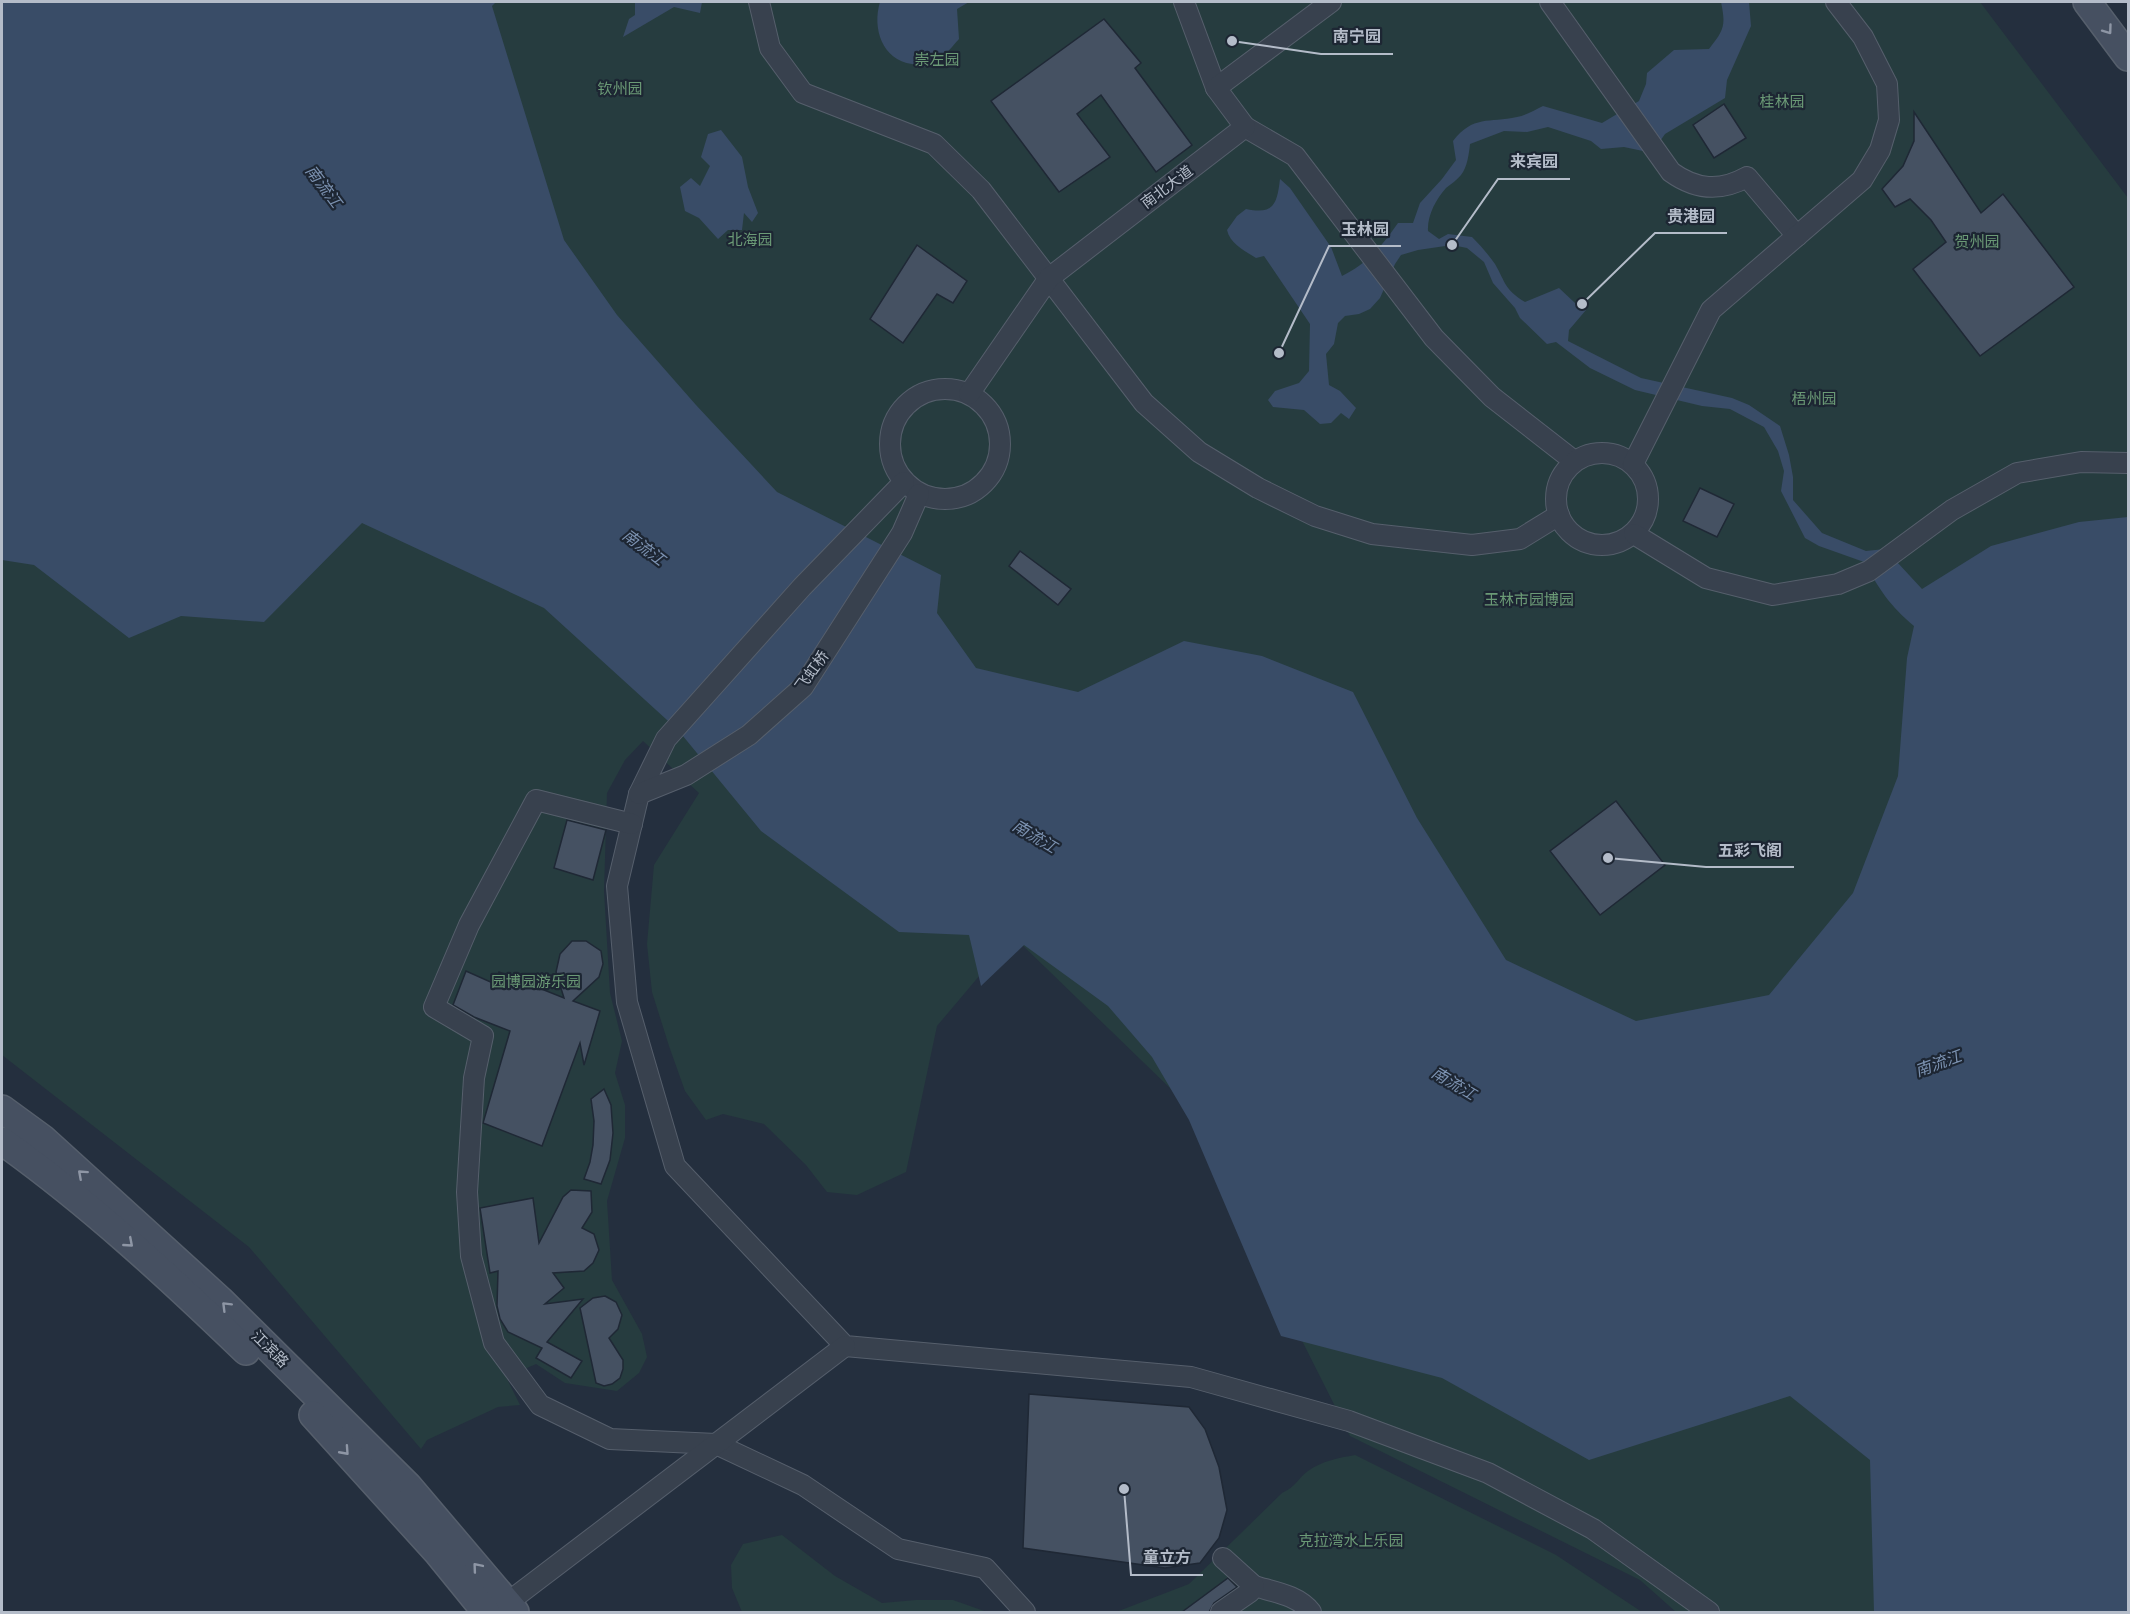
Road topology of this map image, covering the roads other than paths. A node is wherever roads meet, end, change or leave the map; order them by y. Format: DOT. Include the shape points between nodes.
graph roads {
  1 [pos="759,2"];
  2 [pos="1184,2"];
  3 [pos="1196,2"];
  4 [pos="1550,2"];
  5 [pos="1836,2"];
  6 [pos="2087,2"];
  7 [pos="1326,3"];
  8 [pos="1191,22"];
  9 [pos="2128,57"];
  10 [pos="1216,88"];
  11 [pos="1245,127"];
  12 [pos="1797,236"];
  13 [pos="1048,278"];
  14 [pos="969,394"];
  15 [pos="1575,461"];
  16 [pos="2128,463"];
  17 [pos="1633,464"];
  18 [pos="912,488"];
  19 [pos="1559,515"];
  20 [pos="1634,534"];
  21 [pos="639,794"];
  22 [pos="632,824"];
  23 [pos="2,1109"];
  24 [pos="2,1141"];
  25 [pos="845,1346"];
  26 [pos="716,1444"];
  27 [pos="1223,1558"];
  28 [pos="1254,1586"];
  29 [pos="503,1609"];
  30 [pos="1025,1612"];
  31 [pos="1221,1612"];
  32 [pos="1311,1612"];
  33 [pos="1709,1612"];
  1 -- 13 [label="street" via="770,48 803,93 934,144 981,190"];
  2 -- 8 [label="street"];
  3 -- 8 [label="street"];
  4 -- 12 [label="street" via="1671,172 1686,183 1709,188 1733,185 1748,177"];
  5 -- 12 [label="street" via="1863,37 1887,84 1889,120 1880,150 1862,180"];
  6 -- 9 [label="main road, one-way"];
  7 -- 10 [label="street"];
  8 -- 10 [label="street"];
  10 -- 11 [label="street"];
  11 -- 13 [label="street, 南北大道"];
  11 -- 15 [label="street" via="1295,156 1434,338 1492,397"];
  12 -- 17 [label="street" via="1711,310"];
  13 -- 14 [label="street, 南北大道"];
  13 -- 19 [label="street" via="1144,403 1199,452 1258,488 1315,516 1372,534 1472,545 1520,539"];
  14 -- 18 [label="street" via="931,390 900,411 891,428 889,447 894,466"];
  14 -- 18 [label="street" via="994,418 999,453 994,469 970,494 953,499 936,499"];
  15 -- 17 [label="street" via="1604,452 1620,455"];
  15 -- 19 [label="street" via="1558,486"];
  16 -- 20 [label="street" via="2081,462 2016,473 1952,510 1869,571 1838,584 1773,596 1706,578"];
  17 -- 20 [label="street" via="1648,491 1644,521"];
  18 -- 21 [label="street" via="873,516 802,587 666,739"];
  18 -- 21 [label="street, 飞虹桥" via="902,533 803,687 748,735 686,775"];
  19 -- 20 [label="street" via="1577,538 1591,544 1606,546"];
  21 -- 22 [label="street"];
  22 -- 25 [label="street" via="616,886 627,1002 675,1166"];
  22 -- 26 [label="street" via="536,800 469,925 434,1007 483,1036 474,1078 467,1192 471,1256 494,1342 540,1405 610,1439"];
  29 -- 23 [label="main road, 江滨路, one-way" via="408,1486 220,1300 43,1139"];
  24 -- 29 [label="main road, 江滨路, one-way" via="75,1196 179,1286 307,1409 438,1553"];
  25 -- 26 [label="street"];
  25 -- 33 [label="street" via="1191,1377 1349,1421 1488,1473 1593,1529"];
  26 -- 29 [label="street"];
  26 -- 30 [label="street" via="803,1485 898,1549 985,1568"];
  27 -- 28 [label="street"];
  28 -- 31 [label="street"];
  28 -- 32 [label="street" via="1290,1596"];
}
